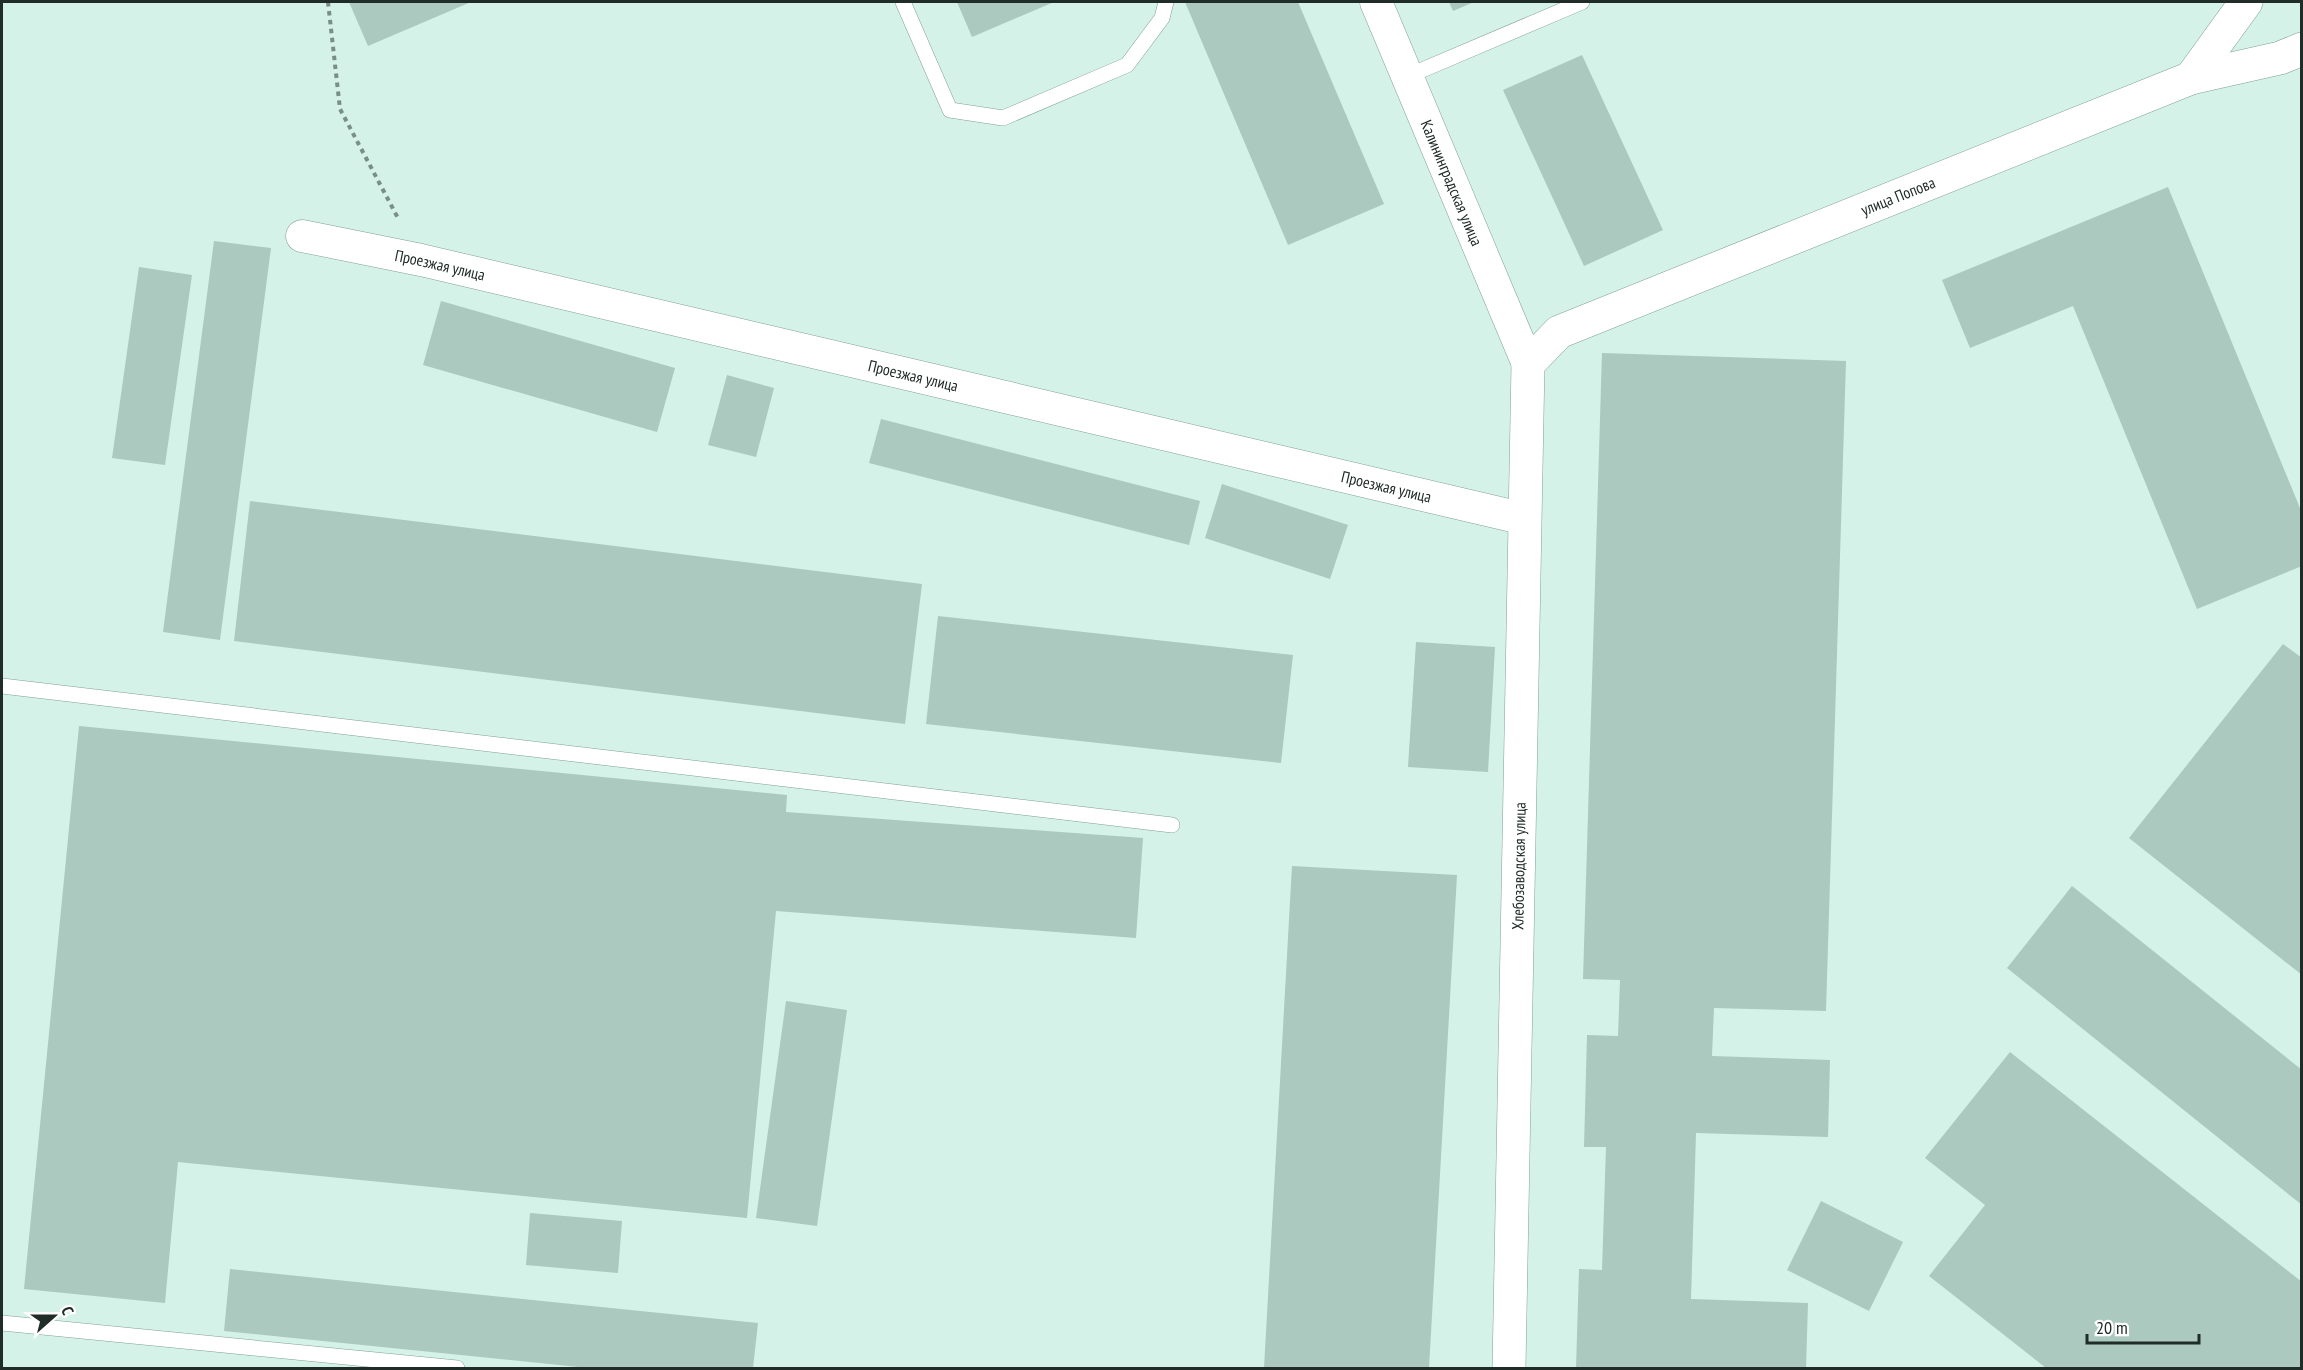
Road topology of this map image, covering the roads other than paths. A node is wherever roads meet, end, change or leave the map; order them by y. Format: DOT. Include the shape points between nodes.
graph roads {
  1 [pos="903,2"];
  2 [pos="1166,2"];
  3 [pos="1376,2"];
  4 [pos="1582,2"];
  5 [pos="2246,2"];
  6 [pos="2301,49"];
  7 [pos="1408,76"];
  8 [pos="2191,78"];
  9 [pos="302,236"];
  10 [pos="1528,364"];
  11 [pos="1525,519"];
  12 [pos="2,686"];
  13 [pos="1172,825"];
  14 [pos="2,1323"];
  15 [pos="457,1368"];
  16 [pos="1509,1368"];
  1 -- 2 [label="lane" via="950,110 1003,118 1127,65 1162,18"];
  3 -- 7 [label="street, Калининградская улица"];
  4 -- 7 [label="lane"];
  5 -- 8 [label="street"];
  6 -- 8 [label="street, улица Попова" via="2280,58"];
  7 -- 10 [label="street, Калининградская улица"];
  8 -- 10 [label="street, улица Попова" via="1559,332"];
  9 -- 11 [label="street, Проезжая улица" via="421,260"];
  10 -- 11 [label="street, Хлебозаводская улица"];
  11 -- 16 [label="street, Хлебозаводская улица"];
  12 -- 13 [label="lane"];
  14 -- 15 [label="lane"];
}
